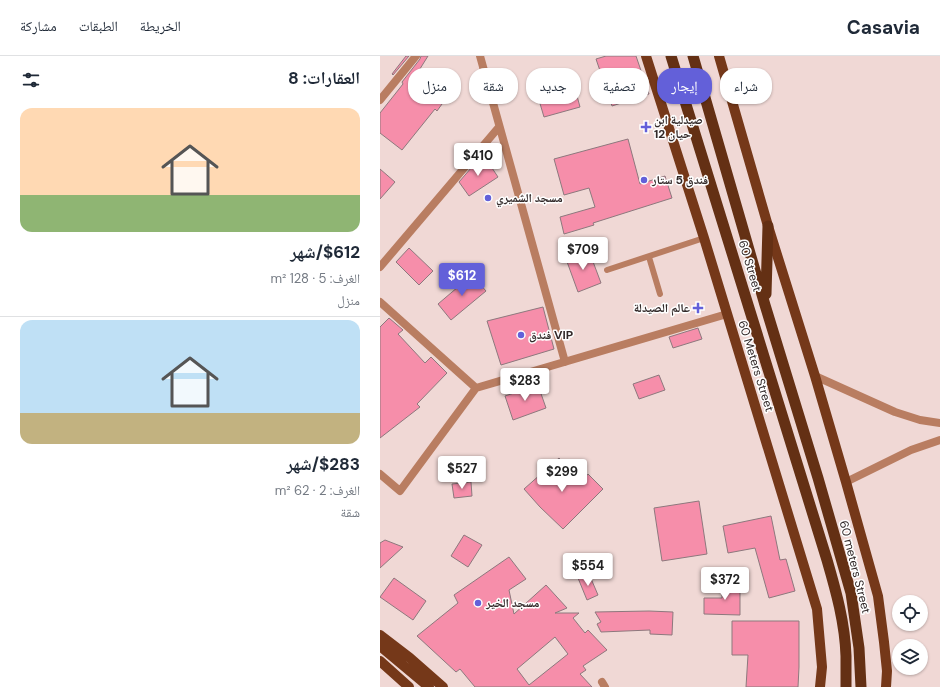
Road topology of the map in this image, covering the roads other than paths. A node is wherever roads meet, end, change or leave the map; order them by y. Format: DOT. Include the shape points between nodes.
graph roads {
  1 [pos="416,56"];
  2 [pos="480,56"];
  3 [pos="646,56"];
  4 [pos="671,56"];
  5 [pos="693,56"];
  6 [pos="719,56"];
  7 [pos="380,100"];
  8 [pos="499,127"];
  9 [pos="768,226"];
  10 [pos="704,238"];
  11 [pos="649,257"];
  12 [pos="380,267"];
  13 [pos="606,270"];
  14 [pos="660,294"];
  15 [pos="380,302"];
  16 [pos="765,305"];
  17 [pos="727,314"];
  18 [pos="565,362"];
  19 [pos="815,376"];
  20 [pos="476,388"];
  21 [pos="940,422"];
  22 [pos="940,440"];
  23 [pos="380,474"];
  24 [pos="818,478"];
  25 [pos="846,482"];
  26 [pos="805,485"];
  27 [pos="380,635"];
  28 [pos="380,646"];
  29 [pos="380,661"];
  30 [pos="409,687"];
  31 [pos="429,687"];
  32 [pos="443,687"];
  33 [pos="820,687"];
  34 [pos="846,687"];
  35 [pos="860,687"];
  36 [pos="886,687"];
  1 -- 7 [label="street"];
  2 -- 8 [label="street"];
  3 -- 10 [label="main road, 60 Meters Street"];
  4 -- 26 [label="highway, 60 Street"];
  5 -- 16 [label="highway, 60 Street"];
  6 -- 9 [label="main road, 60 Meters Street"];
  8 -- 12 [label="street"];
  8 -- 18 [label="street"];
  9 -- 16 [label="highway"];
  9 -- 19 [label="main road, 60 Meters Street"];
  10 -- 11 [label="lane"];
  10 -- 17 [label="main road, 60 Meters Street"];
  11 -- 13 [label="lane"];
  11 -- 14 [label="lane"];
  15 -- 20 [label="street"];
  16 -- 24 [label="highway, 60 Street"];
  17 -- 18 [label="street"];
  17 -- 33 [label="main road, 60 Meters Street" via="817,609 822,667"];
  18 -- 20 [label="street"];
  19 -- 21 [label="street" via="895,412 920,420"];
  19 -- 25 [label="main road, 60 Meters Street"];
  20 -- 23 [label="street" via="400,491"];
  22 -- 25 [label="street" via="911,450"];
  24 -- 35 [label="highway, 60 meters Street" via="851,593 859,648"];
  25 -- 36 [label="main road, 60 Meters Street" via="878,596 887,671"];
  26 -- 34 [label="highway, 60 meters Street" via="836,593 846,655"];
  27 -- 32 [label="main road"];
  28 -- 31 [label="main road"];
  29 -- 30 [label="main road"];
}
